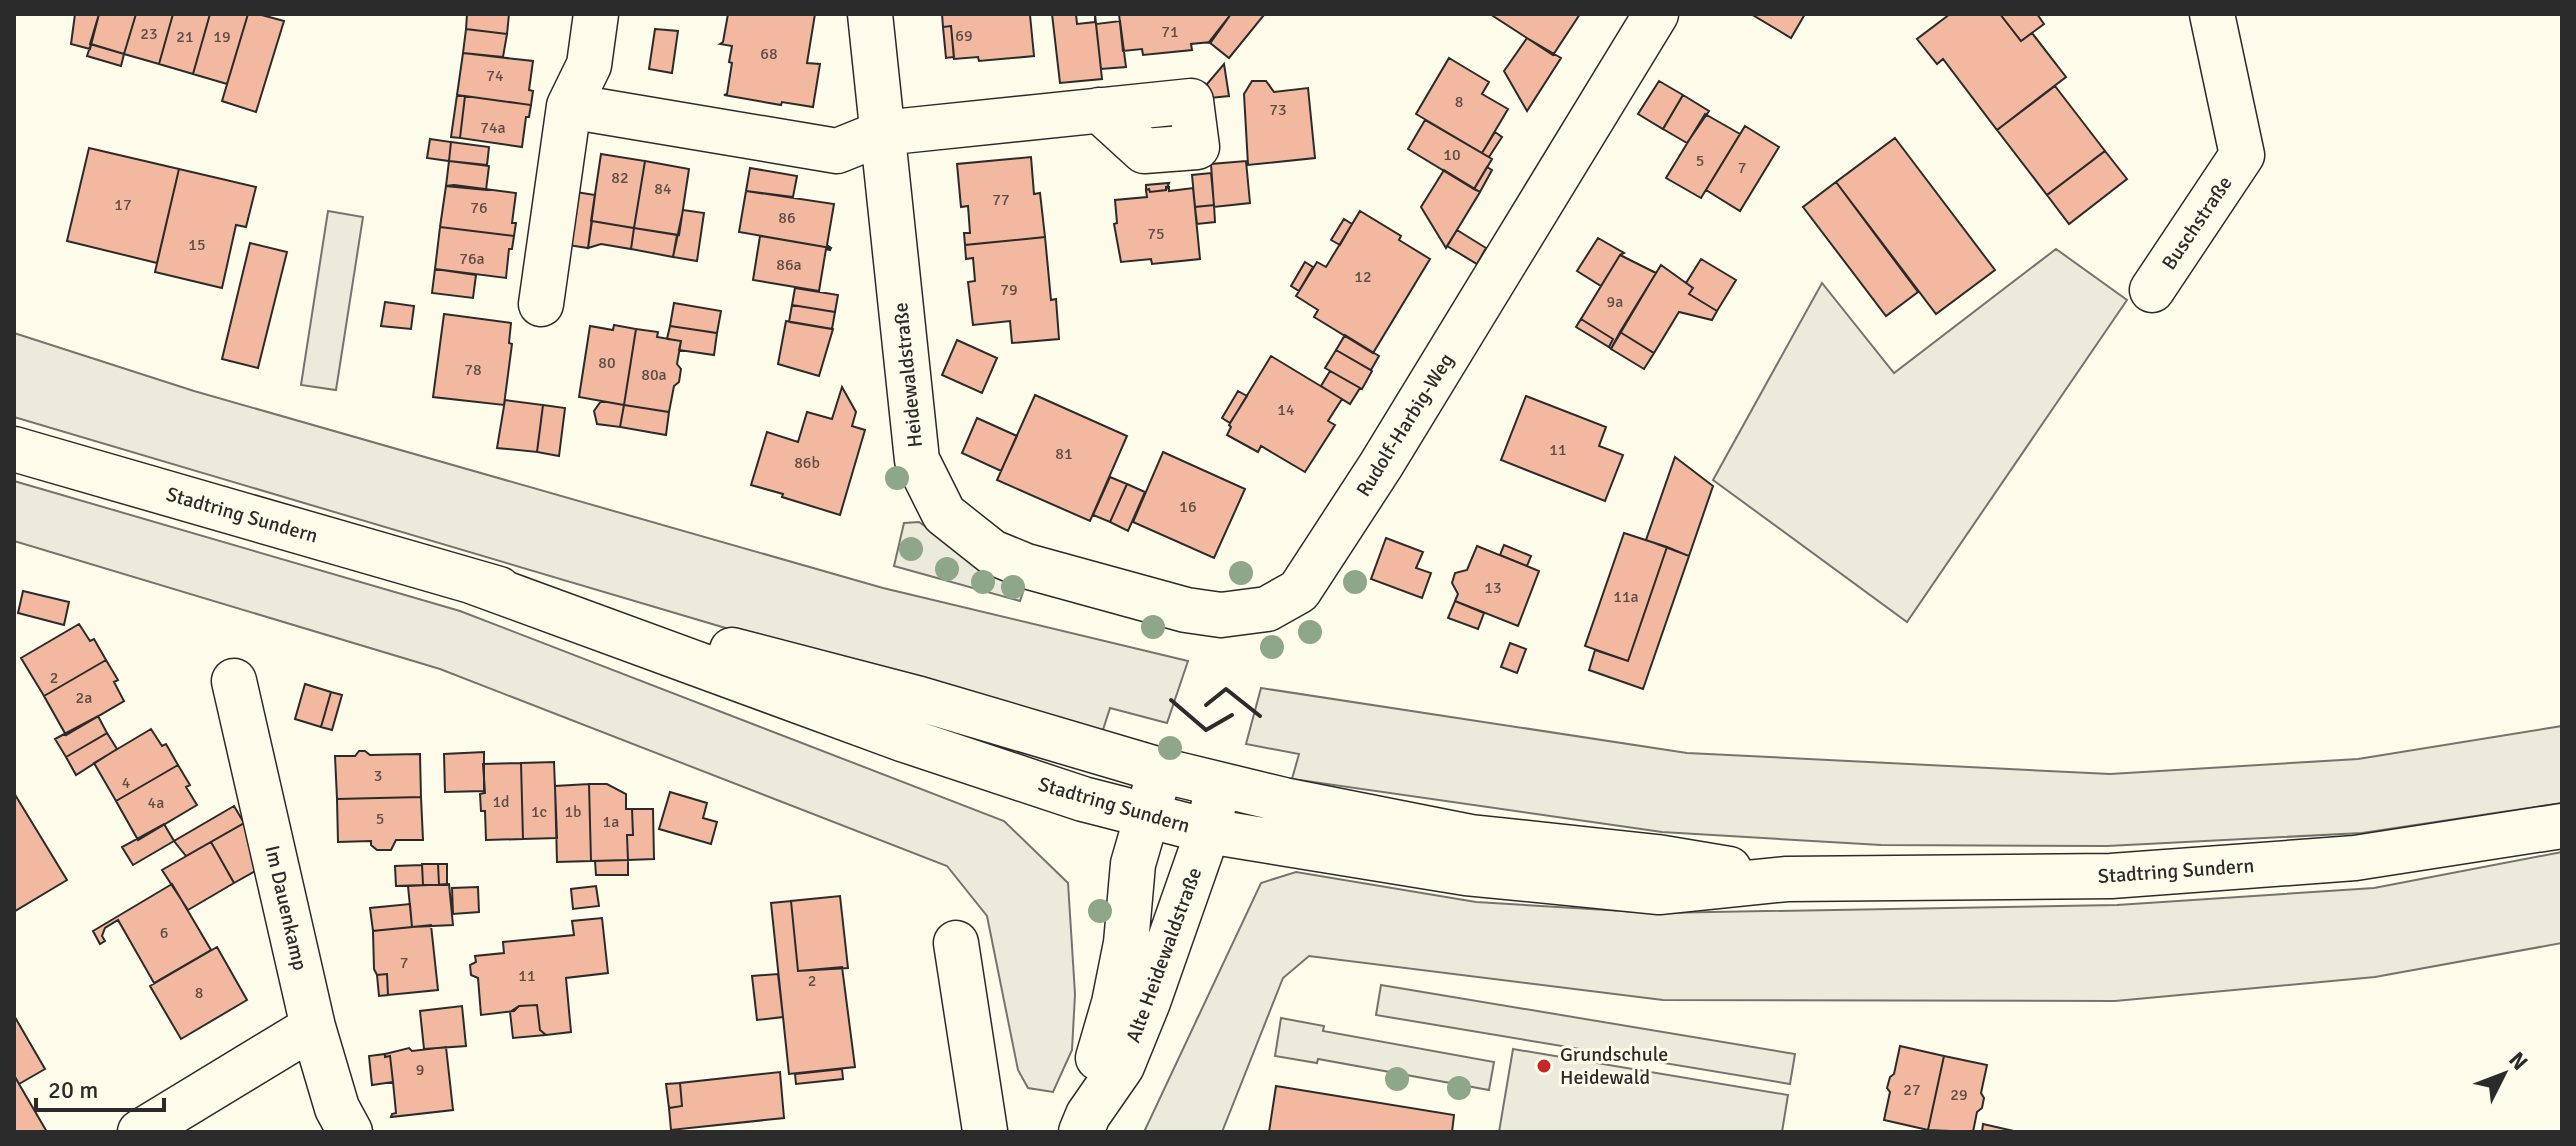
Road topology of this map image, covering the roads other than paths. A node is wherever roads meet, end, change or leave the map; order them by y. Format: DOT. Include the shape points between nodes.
graph roads {
  1 [pos="596,14"];
  2 [pos="870,14"];
  3 [pos="1656,14"];
  4 [pos="2212,14"];
  5 [pos="569,106"];
  6 [pos="1099,110"];
  7 [pos="882,133"];
  8 [pos="2152,290"];
  9 [pos="541,304"];
  10 [pos="14,449"];
  11 [pos="1026,566"];
  12 [pos="471,581"];
  13 [pos="234,681"];
  14 [pos="1160,770"];
  15 [pos="1218,785"];
  16 [pos="1147,816"];
  17 [pos="2562,826"];
  18 [pos="1208,831"];
  19 [pos="1787,879"];
  20 [pos="956,943"];
  21 [pos="313,1027"];
  22 [pos="1084,1124"];
  23 [pos="140,1132"];
  24 [pos="350,1132"];
  25 [pos="983,1132"];
  26 [pos="992,1132"];
  1 -- 5 [label="street" via="589,65"];
  2 -- 7 [label="street, Heidewaldstraße"];
  3 -- 11 [label="street, Rudolf-Harbig-Weg" via="1299,591 1267,609 1221,615"];
  4 -- 8 [label="street, Buschstraße" via="2242,155"];
  5 -- 7 [label="street" via="837,151"];
  5 -- 9 [label="street"];
  6 -- 7 [label="street"];
  7 -- 11 [label="street, Heidewaldstraße" via="917,460 944,514 992,552"];
  10 -- 12 [label="street, Stadtring Sundern"];
  12 -- 14 [label="street, Stadtring Sundern" via="920,699"];
  12 -- 16 [label="street, Stadtring Sundern" via="902,739"];
  13 -- 21 [label="street, Im Dauenkamp"];
  14 -- 15 [label="street, Stadtring Sundern"];
  14 -- 16 [label="street, Alte Heidewaldstraße"];
  15 -- 18 [label="street, Alte Heidewaldstraße"];
  15 -- 19 [label="street, Stadtring Sundern" via="1471,837 1657,857"];
  16 -- 18 [label="street, Stadtring Sundern"];
  16 -- 22 [label="street, Alte Heidewaldstraße" via="1133,864 1114,1003"];
  17 -- 19 [label="street, Stadtring Sundern" via="2355,858 2111,876"];
  18 -- 19 [label="street, Stadtring Sundern" via="1466,873 1659,892"];
  18 -- 22 [label="street, Alte Heidewaldstraße" via="1122,1066"];
  20 -- 25 [label="street"];
  21 -- 23 [label="street"];
  21 -- 24 [label="street, Im Dauenkamp" via="337,1108"];
  25 -- 26 [label="street"];
}
